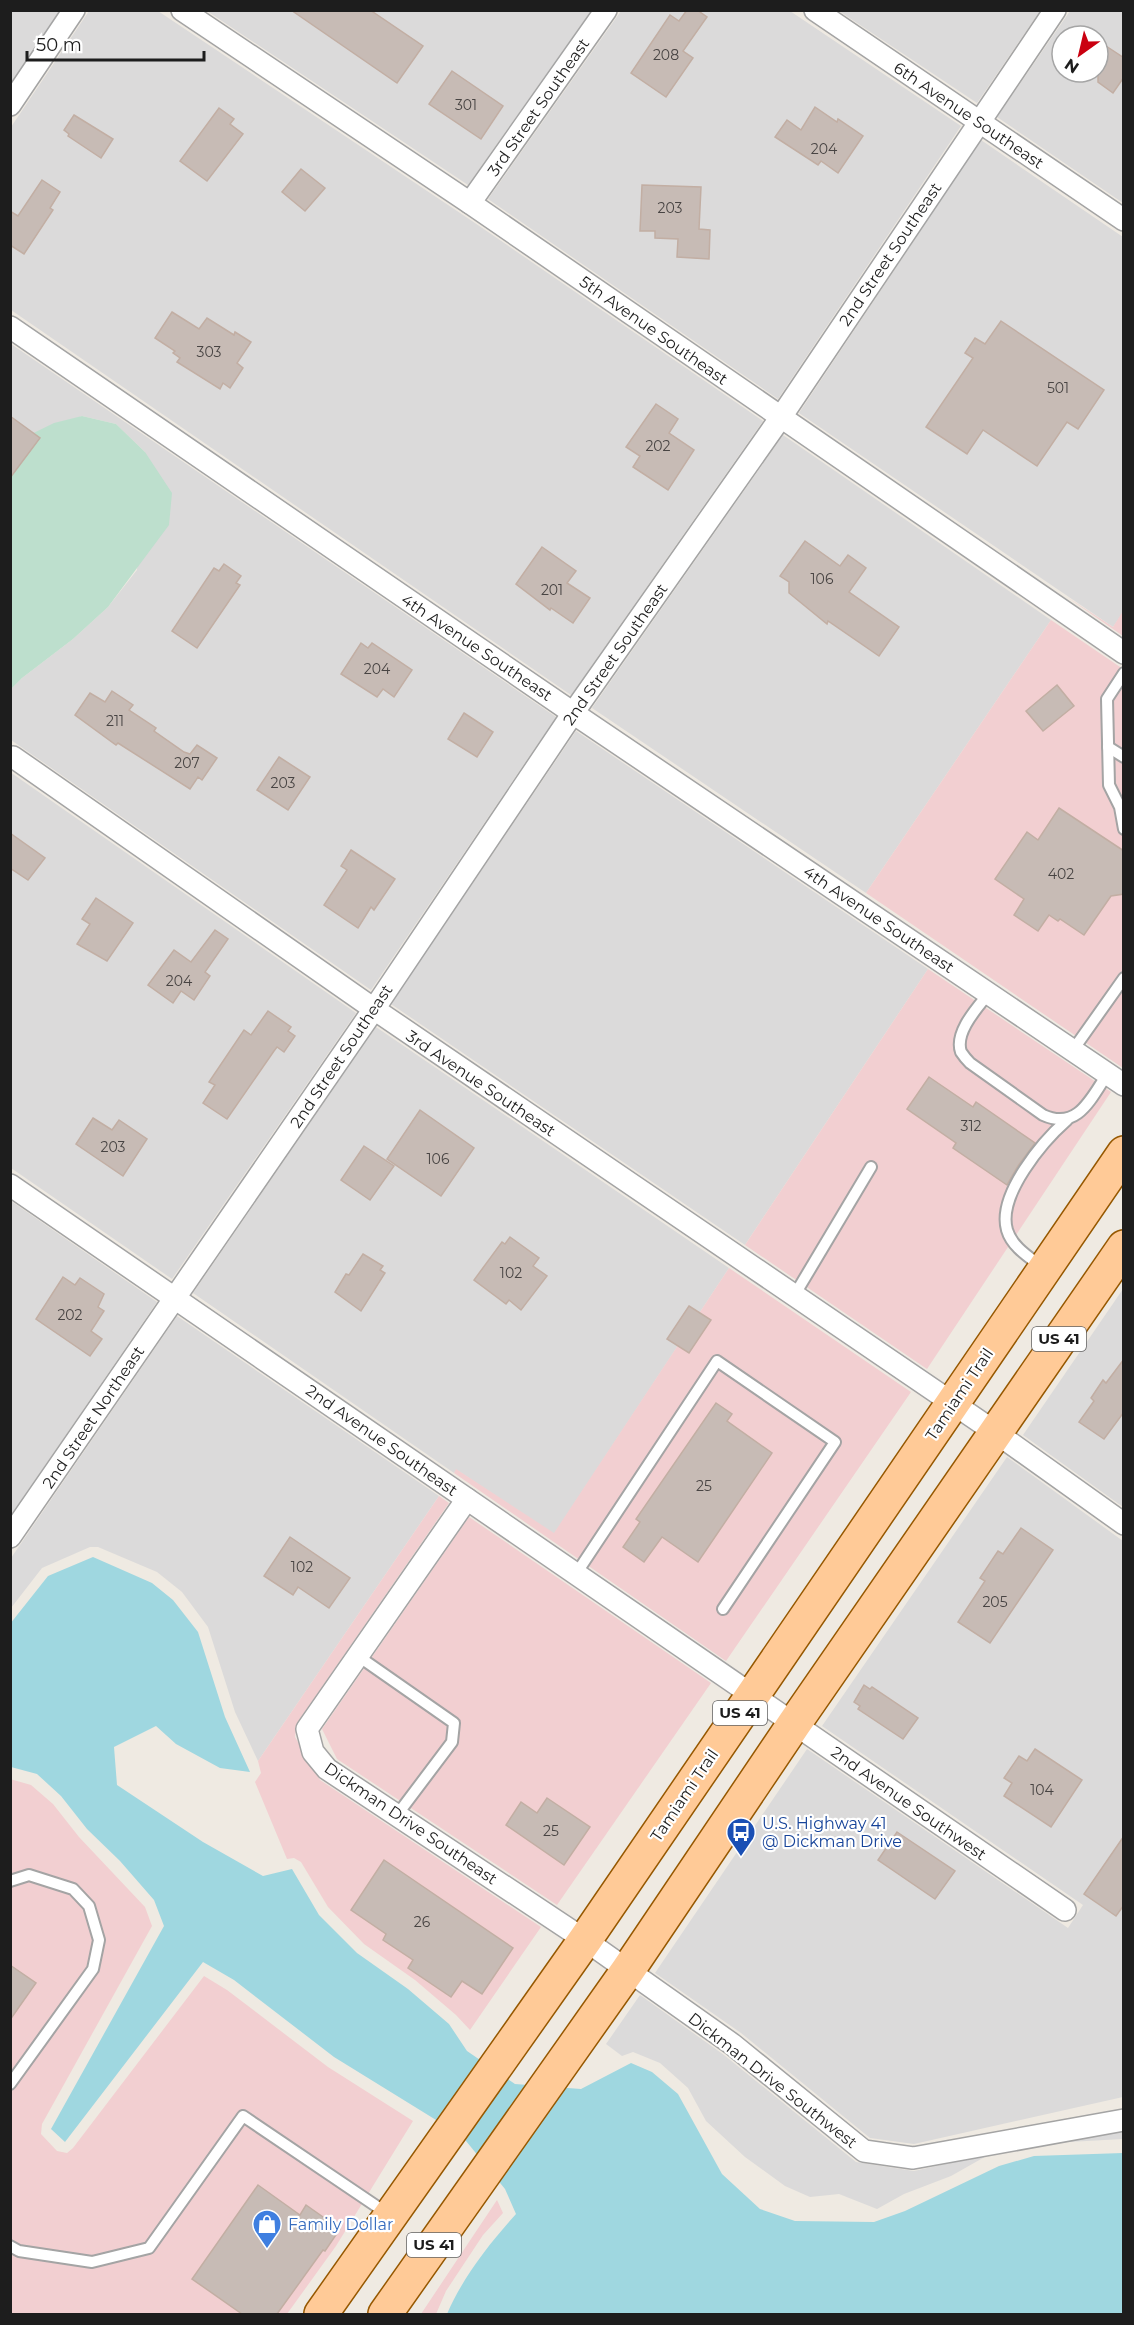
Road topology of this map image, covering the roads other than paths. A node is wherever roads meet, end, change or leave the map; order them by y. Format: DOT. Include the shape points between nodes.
graph roads {
  1 [pos="74,10"];
  2 [pos="182,10"];
  3 [pos="606,10"];
  4 [pos="815,10"];
  5 [pos="1055,10"];
  6 [pos="10,105"];
  7 [pos="979,121"];
  8 [pos="470,203"];
  9 [pos="1124,220"];
  10 [pos="10,327"];
  11 [pos="781,417"];
  12 [pos="1124,652"];
  13 [pos="1124,673"];
  14 [pos="573,713"];
  15 [pos="1108,747"];
  16 [pos="13,757"];
  17 [pos="1124,757"];
  18 [pos="1124,829"];
  19 [pos="1124,978"];
  20 [pos="988,993"];
  21 [pos="374,1009"];
  22 [pos="1073,1050"];
  23 [pos="1115,1079"];
  24 [pos="1067,1120"];
  25 [pos="1124,1153"];
  26 [pos="871,1167"];
  27 [pos="10,1185"];
  28 [pos="1124,1247"];
  29 [pos="1044,1269"];
  30 [pos="794,1296"];
  31 [pos="175,1298"];
  32 [pos="952,1403"];
  33 [pos="995,1432"];
  34 [pos="467,1499"];
  35 [pos="1124,1524"];
  36 [pos="10,1537"];
  37 [pos="576,1574"];
  38 [pos="723,1609"];
  39 [pos="358,1656"];
  40 [pos="753,1695"];
  41 [pos="794,1724"];
  42 [pos="397,1815"];
  43 [pos="10,1881"];
  44 [pos="1065,1910"];
  45 [pos="585,1940"];
  46 [pos="628,1970"];
  47 [pos="10,2084"];
  48 [pos="1124,2120"];
  49 [pos="390,2216"];
  50 [pos="10,2246"];
  51 [pos="321,2314"];
  52 [pos="385,2314"];
  1 -- 6 [label="street"];
  2 -- 8 [label="street, 5th Avenue Southeast"];
  3 -- 8 [label="street, 3rd Street Southeast"];
  4 -- 7 [label="street, 6th Avenue Southeast"];
  5 -- 7 [label="street, 2nd Street Southeast"];
  7 -- 9 [label="street, 6th Avenue Southeast"];
  7 -- 11 [label="street, 2nd Street Southeast"];
  8 -- 11 [label="street, 5th Avenue Southeast"];
  10 -- 14 [label="street, 4th Avenue Southeast"];
  11 -- 12 [label="street, 5th Avenue Southeast"];
  11 -- 14 [label="street, 2nd Street Southeast"];
  13 -- 15 [label="lane" via="1107,699"];
  14 -- 20 [label="street, 4th Avenue Southeast"];
  14 -- 21 [label="street, 2nd Street Southeast"];
  15 -- 17 [label="lane"];
  15 -- 18 [label="lane" via="1108,785 1120,807"];
  16 -- 21 [label="street, 3rd Avenue Southeast"];
  19 -- 22 [label="lane"];
  20 -- 22 [label="street, 4th Avenue Southeast"];
  20 -- 24 [label="lane" via="965,1029 960,1040 961,1052 970,1063 1043,1115"];
  21 -- 30 [label="street, 3rd Avenue Southeast"];
  21 -- 31 [label="street, 2nd Street Southeast"];
  22 -- 23 [label="street, 4th Avenue Southeast"];
  23 -- 24 [label="lane"];
  24 -- 29 [label="lane" via="1039,1149 1011,1194 1006,1215 1007,1230 1014,1243"];
  25 -- 29 [label="main road, Tamiami Trail / US 41"];
  26 -- 30 [label="lane"];
  27 -- 31 [label="street, 2nd Avenue Southeast"];
  28 -- 33 [label="main road, US 41"];
  29 -- 32 [label="main road, Tamiami Trail / US 41"];
  30 -- 32 [label="street, 3rd Avenue Southeast"];
  31 -- 34 [label="street, 2nd Avenue Southeast"];
  31 -- 36 [label="street, 2nd Street Northeast"];
  32 -- 33 [label="street, 3rd Avenue Southeast"];
  32 -- 40 [label="main road, Tamiami Trail / US 41"];
  33 -- 35 [label="street, 3rd Avenue Southeast"];
  33 -- 41 [label="main road, US 41"];
  34 -- 37 [label="street, 2nd Avenue Southeast"];
  34 -- 39 [label="street, Dickman Drive Southeast"];
  37 -- 38 [label="lane" via="717,1361 835,1442"];
  37 -- 40 [label="street, 2nd Avenue Southeast"];
  39 -- 42 [label="street, Dickman Drive Southeast" via="307,1730 314,1752 327,1769"];
  39 -- 42 [label="lane" via="454,1723 452,1742"];
  40 -- 41 [label="street, 2nd Avenue Southwest"];
  40 -- 45 [label="main road, Tamiami Trail / US 41"];
  41 -- 44 [label="street, 2nd Avenue Southwest"];
  41 -- 46 [label="main road, US 41"];
  42 -- 45 [label="street, Dickman Drive Southeast"];
  43 -- 47 [label="lane" via="29,1875 73,1889 89,1906 99,1940 93,1969"];
  45 -- 46 [label="street, Dickman Drive Southwest"];
  45 -- 49 [label="main road, Tamiami Trail / US 41"];
  46 -- 48 [label="street, Dickman Drive Southwest" via="732,2044 864,2151 913,2158"];
  46 -- 52 [label="main road, US 41"];
  49 -- 50 [label="lane" via="243,2116 149,2248 92,2262 19,2251"];
  49 -- 51 [label="main road, Tamiami Trail / US 41"];
}
